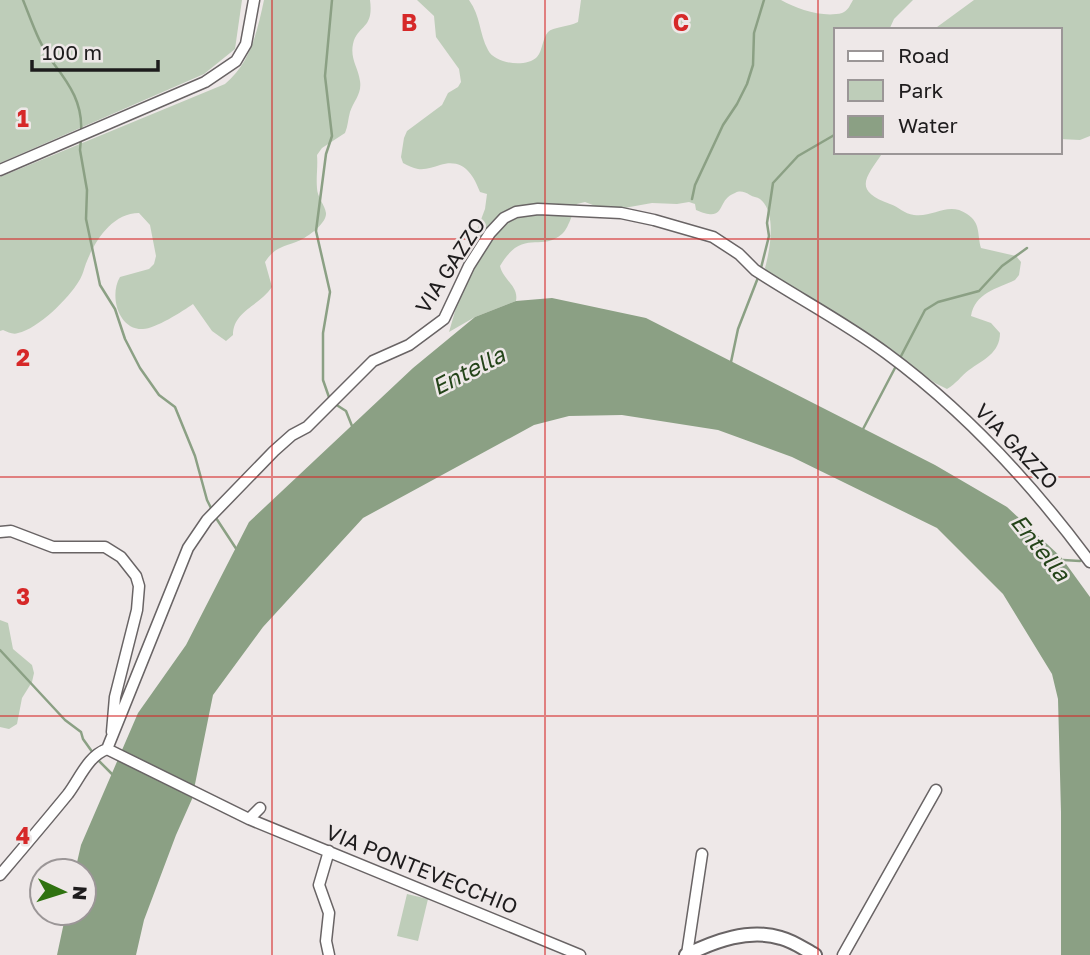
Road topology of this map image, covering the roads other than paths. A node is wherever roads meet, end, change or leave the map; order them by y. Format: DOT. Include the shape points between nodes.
graph roads {
  1 [pos="254,0"];
  2 [pos="0,170"];
  3 [pos="0,532"];
  4 [pos="1090,562"];
  5 [pos="112,736"];
  6 [pos="109,750"];
  7 [pos="936,790"];
  8 [pos="260,808"];
  9 [pos="247,818"];
  10 [pos="329,851"];
  11 [pos="702,855"];
  12 [pos="0,874"];
  13 [pos="698,951"];
  14 [pos="329,955"];
  15 [pos="580,955"];
  16 [pos="687,955"];
  17 [pos="815,955"];
  18 [pos="843,955"];
  1 -- 2 [label="street" via="249,30 236,61 205,82"];
  3 -- 5 [label="street" via="11,531 53,547 105,547 121,557 136,576 137,610 115,697"];
  4 -- 5 [label="street, VIA GAZZO" via="1030,485 949,403 885,352 755,270 713,237 621,214 516,212 503,218 490,233 444,319 409,345 373,361 207,520 188,548"];
  5 -- 6 [label="street, VIA GAZZO"];
  6 -- 9 [label="street, VIA PONTEVECCHIO"];
  6 -- 12 [label="street" via="97,753"];
  7 -- 18 [label="street"];
  8 -- 9 [label="street"];
  9 -- 10 [label="street, VIA PONTEVECCHIO"];
  10 -- 14 [label="street" via="319,885 329,912"];
  10 -- 15 [label="street, VIA PONTEVECCHIO"];
  11 -- 16 [label="street"];
  13 -- 16 [label="main road"];
  13 -- 17 [label="main road" via="730,938 766,935 783,938"];
}
